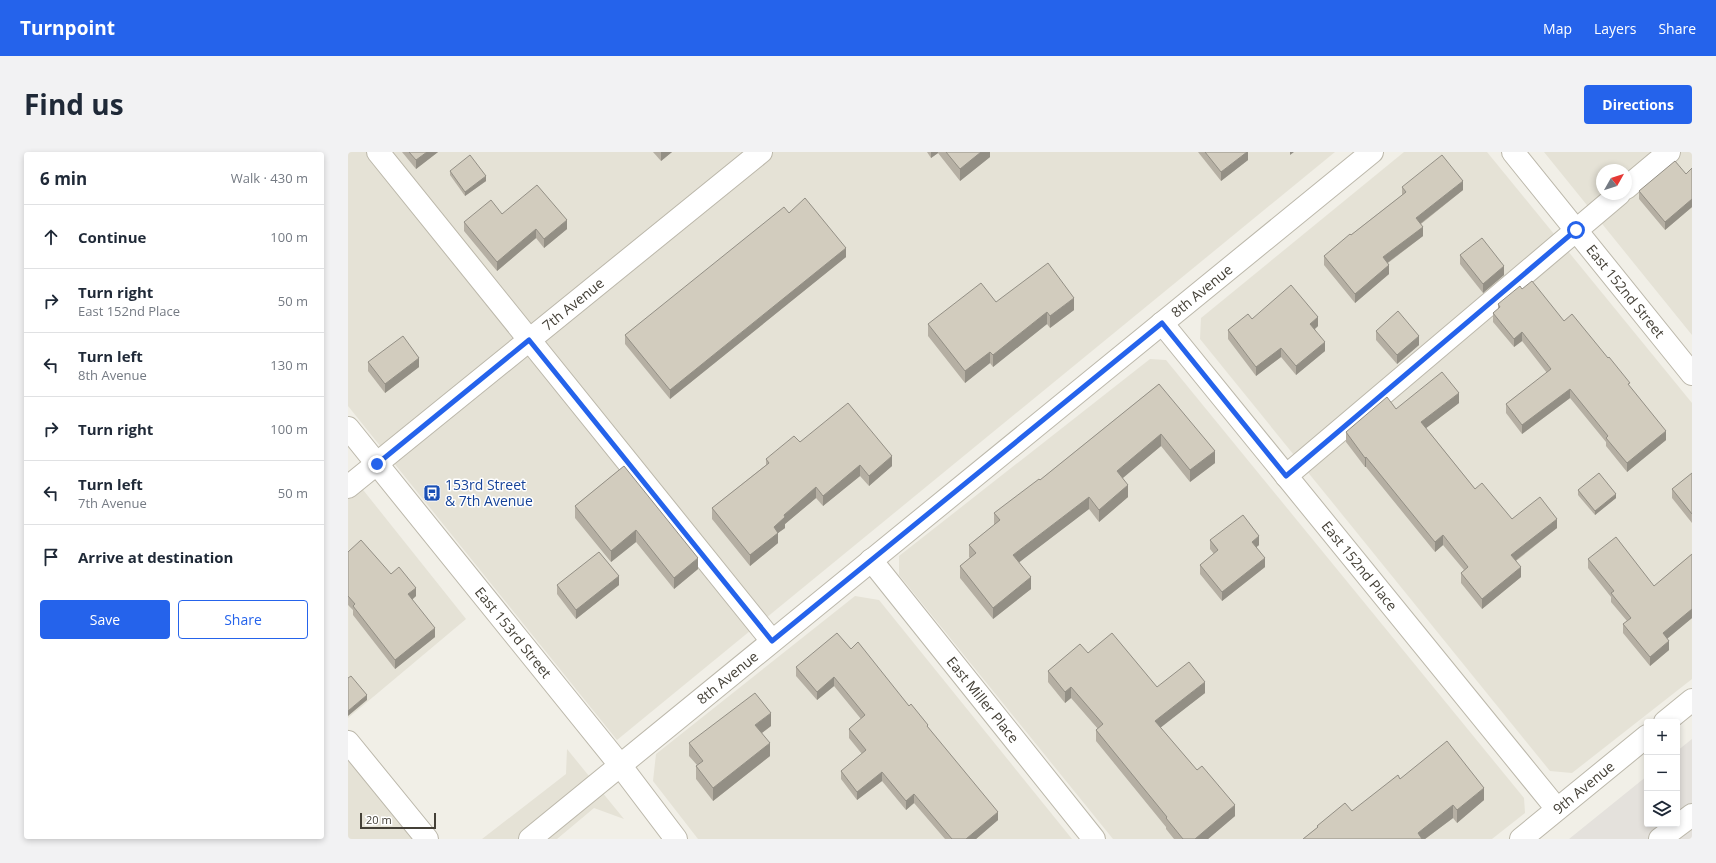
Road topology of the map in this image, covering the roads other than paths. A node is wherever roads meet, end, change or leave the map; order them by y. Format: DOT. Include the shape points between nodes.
graph roads {
  1 [pos="378,152"];
  2 [pos="761,152"];
  3 [pos="1372,152"];
  4 [pos="1513,152"];
  5 [pos="1669,152"];
  6 [pos="1632,183"];
  7 [pos="1612,200"];
  8 [pos="1576,230"];
  9 [pos="1162,323"];
  10 [pos="529,340"];
  11 [pos="1692,374"];
  12 [pos="348,428"];
  13 [pos="377,464"];
  14 [pos="1286,476"];
  15 [pos="348,487"];
  16 [pos="871,560"];
  17 [pos="772,641"];
  18 [pos="1692,700"];
  19 [pos="1669,719"];
  20 [pos="1644,738"];
  21 [pos="348,742"];
  22 [pos="620,765"];
  23 [pos="1557,809"];
  24 [pos="1692,815"];
  25 [pos="427,839"];
  26 [pos="530,839"];
  27 [pos="676,839"];
  28 [pos="1094,839"];
  29 [pos="1521,839"];
  30 [pos="1661,839"];
  1 -- 10 [label="street"];
  2 -- 10 [label="street, 7th Avenue"];
  3 -- 9 [label="street, 8th Avenue"];
  4 -- 8 [label="street, East 152nd Street"];
  5 -- 6 [label="street"];
  7 -- 8 [label="street"];
  8 -- 11 [label="street, East 152nd Street"];
  8 -- 14 [label="street"];
  9 -- 14 [label="street, East 152nd Place"];
  9 -- 16 [label="street, 8th Avenue"];
  10 -- 13 [label="street, 7th Avenue"];
  10 -- 17 [label="street"];
  12 -- 13 [label="street, East 153rd Street"];
  13 -- 15 [label="street, 7th Avenue"];
  13 -- 22 [label="street, East 153rd Street"];
  14 -- 23 [label="street, East 152nd Place"];
  16 -- 17 [label="street, 8th Avenue"];
  16 -- 28 [label="street, East Miller Place"];
  17 -- 22 [label="street, 8th Avenue"];
  18 -- 19 [label="street"];
  20 -- 23 [label="street, 9th Avenue"];
  21 -- 25 [label="street"];
  22 -- 26 [label="street, 8th Avenue"];
  22 -- 27 [label="street, East 153rd Street"];
  23 -- 29 [label="street, 9th Avenue"];
  24 -- 30 [label="street"];
}
